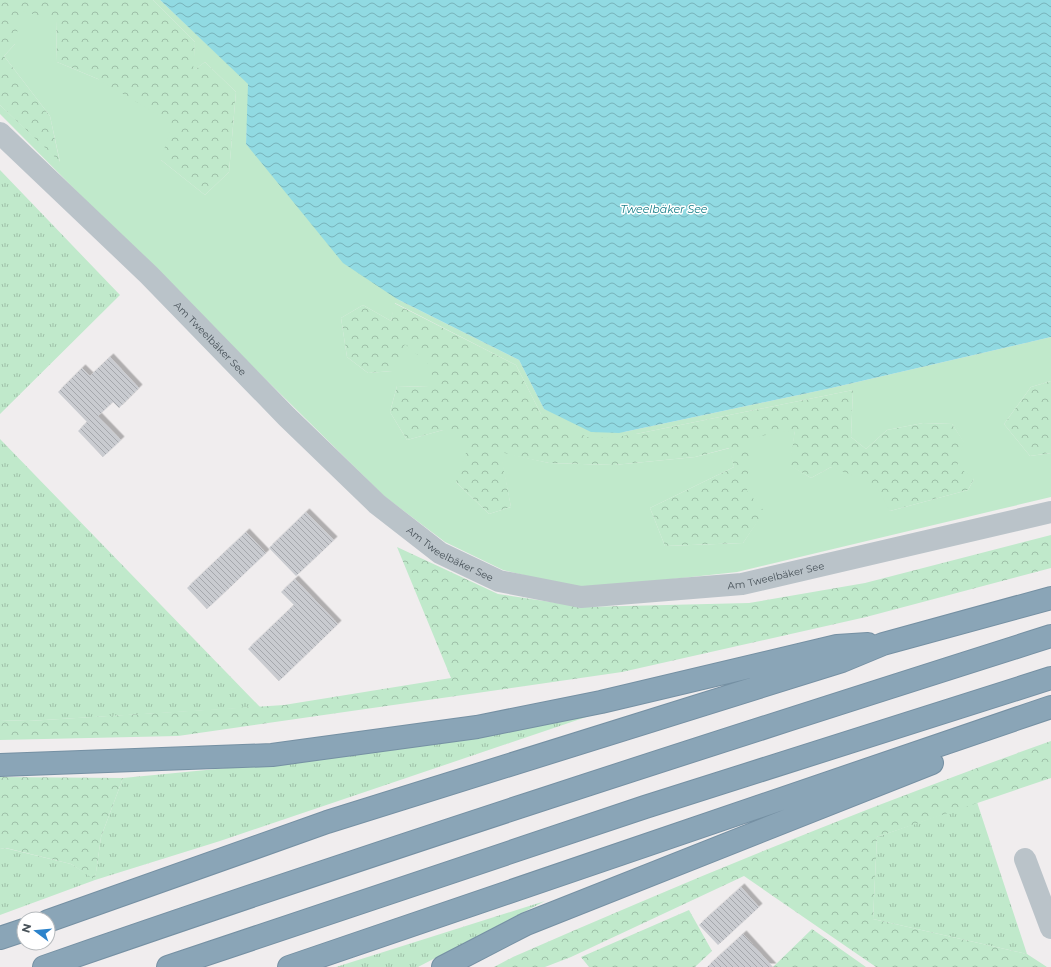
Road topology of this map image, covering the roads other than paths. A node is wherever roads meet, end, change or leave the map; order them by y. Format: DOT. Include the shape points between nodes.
graph roads {
  1 [pos="0,133"];
  2 [pos="1051,512"];
  3 [pos="1051,598"];
  4 [pos="1051,636"];
  5 [pos="883,644"];
  6 [pos="1051,678"];
  7 [pos="1051,707"];
  8 [pos="1051,720"];
  9 [pos="0,765"];
  10 [pos="1025,859"];
  11 [pos="56,918"];
  12 [pos="1051,928"];
  13 [pos="16,933"];
  14 [pos="0,938"];
  15 [pos="44,967"];
  16 [pos="168,967"];
  17 [pos="289,967"];
  18 [pos="443,967"];
  1 -- 2 [label="street, Am Tweelbäker See" via="149,275 377,504 440,553 499,581 581,597 742,584"];
  3 -- 5 [label="highway"];
  4 -- 15 [label="highway" via="644,765"];
  5 -- 9 [label="highway" via="837,646 601,702 469,728 272,755"];
  5 -- 11 [label="highway" via="842,661 327,822"];
  6 -- 16 [label="highway" via="630,812"];
  7 -- 17 [label="highway"];
  8 -- 18 [label="highway" via="864,788 526,924"];
  10 -- 12 [label="street"];
  13 -- 14 [label="highway"];
}
